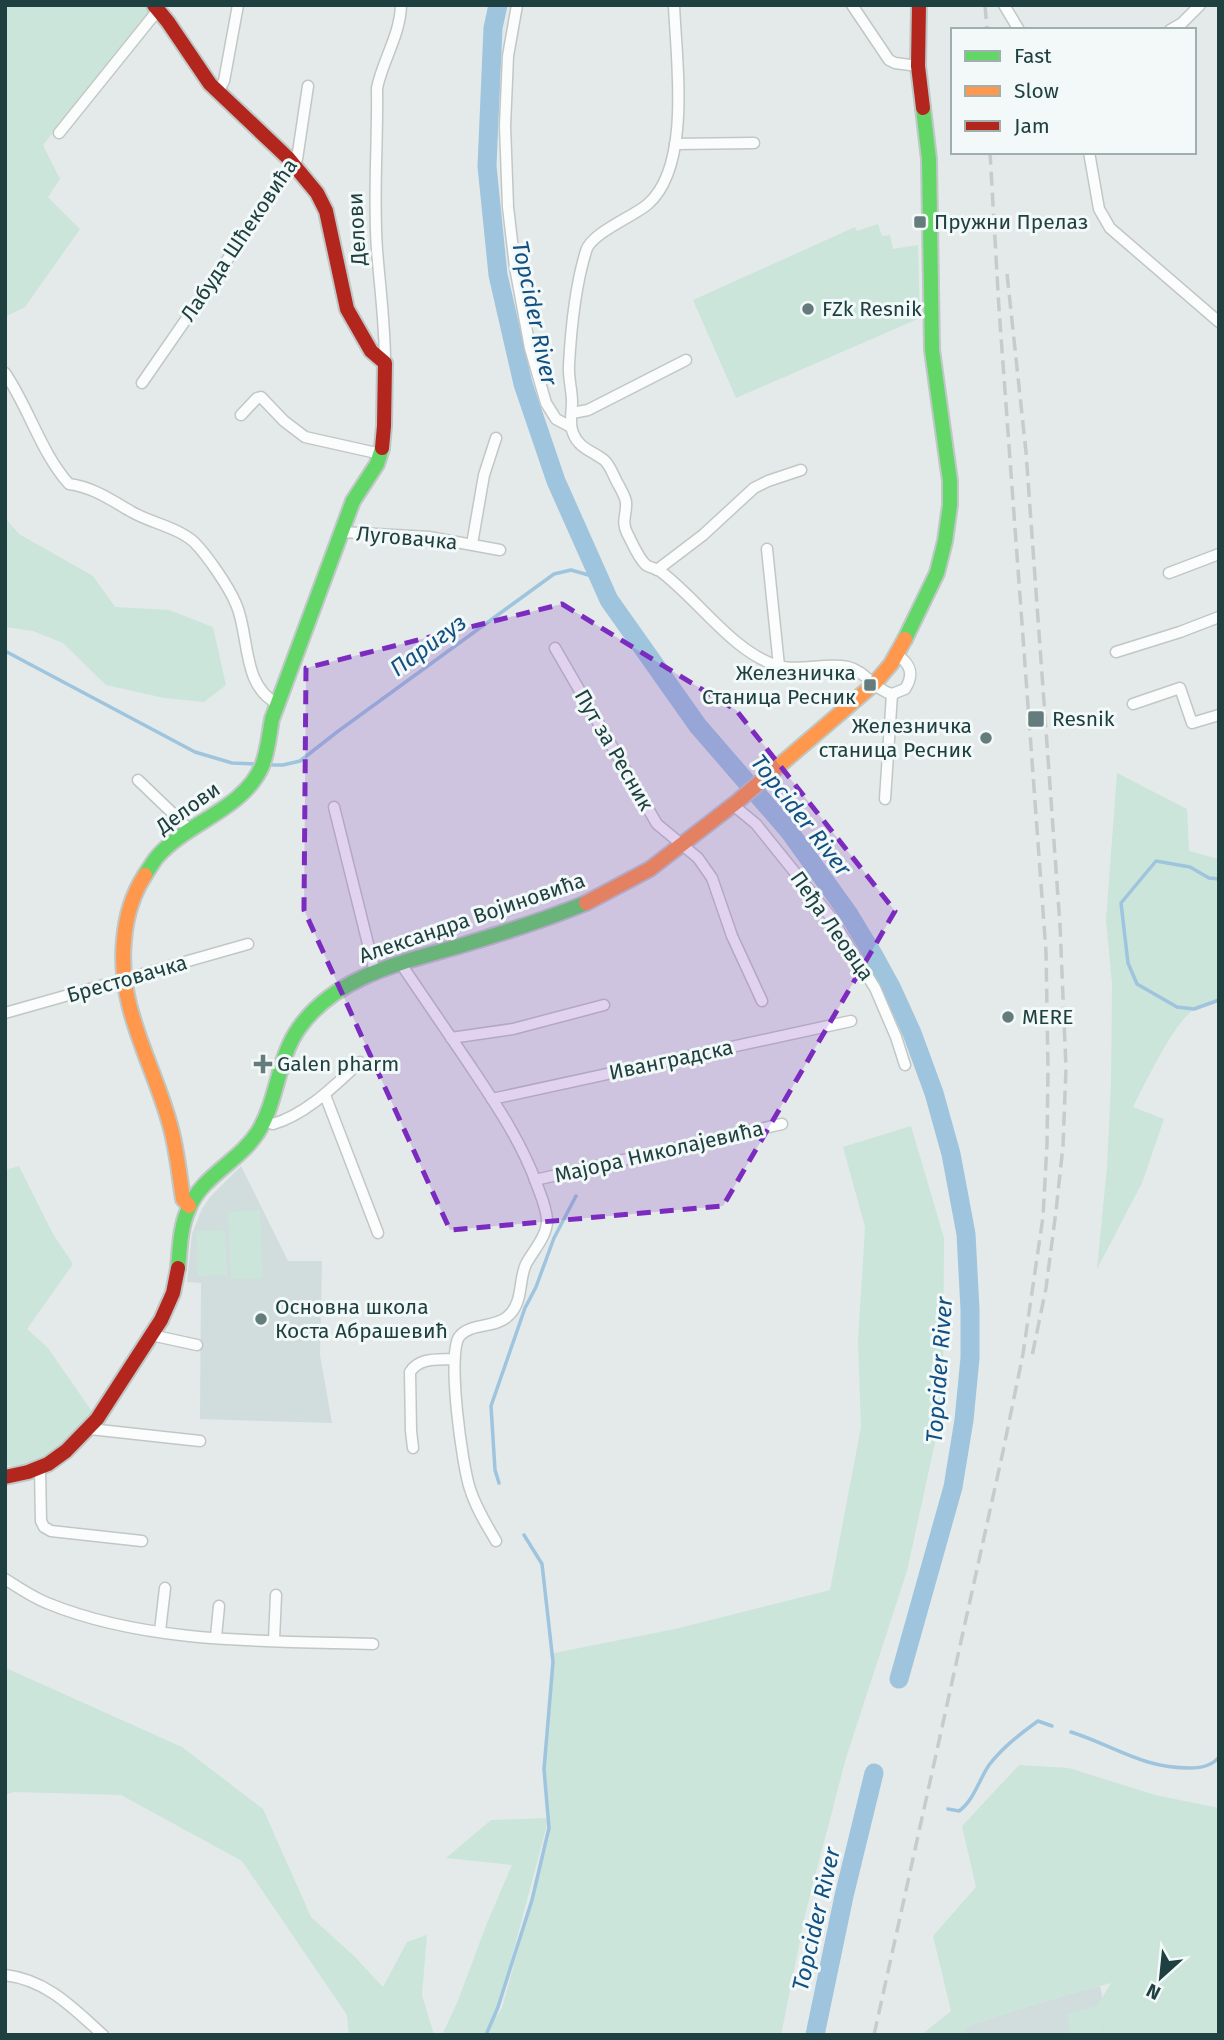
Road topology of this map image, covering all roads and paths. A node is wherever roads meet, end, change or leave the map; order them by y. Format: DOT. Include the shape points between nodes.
graph roads {
  1 [pos="238,5"];
  2 [pos="401,5"];
  3 [pos="517,5"];
  4 [pos="674,5"];
  5 [pos="852,5"];
  6 [pos="919,5"];
  7 [pos="1004,5"];
  8 [pos="1200,5"];
  9 [pos="156,8"];
  10 [pos="1019,28"];
  11 [pos="1173,28"];
  12 [pos="918,66"];
  13 [pos="308,86"];
  14 [pos="218,92"];
  15 [pos="59,134"];
  16 [pos="754,143"];
  17 [pos="675,144"];
  18 [pos="1089,154"];
  19 [pos="293,164"];
  20 [pos="1219,322"];
  21 [pos="685,360"];
  22 [pos="385,363"];
  23 [pos="5,373"];
  24 [pos="142,383"];
  25 [pos="572,413"];
  26 [pos="241,415"];
  27 [pos="571,427"];
  28 [pos="496,438"];
  29 [pos="381,454"];
  30 [pos="801,470"];
  31 [pos="342,532"];
  32 [pos="472,544"];
  33 [pos="767,549"];
  34 [pos="500,550"];
  35 [pos="1219,554"];
  36 [pos="657,570"];
  37 [pos="1169,573"];
  38 [pos="1219,617"];
  39 [pos="555,648"];
  40 [pos="1116,652"];
  41 [pos="897,654"];
  42 [pos="779,666"];
  43 [pos="874,684"];
  44 [pos="892,694"];
  45 [pos="278,704"];
  46 [pos="1133,704"];
  47 [pos="1219,715"];
  48 [pos="138,780"];
  49 [pos="886,799"];
  50 [pos="735,803"];
  51 [pos="334,807"];
  52 [pos="190,830"];
  53 [pos="682,845"];
  54 [pos="248,944"];
  55 [pos="401,964"];
  56 [pos="375,972"];
  57 [pos="123,981"];
  58 [pos="762,1001"];
  59 [pos="604,1005"];
  60 [pos="5,1013"];
  61 [pos="851,1021"];
  62 [pos="451,1038"];
  63 [pos="360,1062"];
  64 [pos="905,1065"];
  65 [pos="325,1094"];
  66 [pos="492,1099"];
  67 [pos="264,1121"];
  68 [pos="782,1124"];
  69 [pos="535,1180"];
  70 [pos="189,1206"];
  71 [pos="378,1233"];
  72 [pos="151,1335"];
  73 [pos="197,1345"];
  74 [pos="454,1359"];
  75 [pos="90,1429"];
  76 [pos="200,1441"];
  77 [pos="413,1448"];
  78 [pos="40,1469"];
  79 [pos="5,1477"];
  80 [pos="142,1541"];
  81 [pos="496,1541"];
  82 [pos="5,1579"];
  83 [pos="165,1588"];
  84 [pos="276,1595"];
  85 [pos="219,1606"];
  86 [pos="160,1632"];
  87 [pos="216,1637"];
  88 [pos="274,1640"];
  89 [pos="373,1644"];
  90 [pos="5,1975"];
  91 [pos="103,2035"];
  1 -- 14 [label="street"];
  2 -- 22 [label="street, Делови" via="395,41 377,88 375,197"];
  3 -- 27 [label="street" via="508,56 505,126 515,267 546,403 556,419"];
  4 -- 17 [label="street" via="679,78"];
  5 -- 12 [label="street" via="889,60"];
  6 -- 12 [label="street, Александра Војиновића"];
  7 -- 10 [label="street"];
  8 -- 11 [label="street"];
  9 -- 14 [label="street"];
  9 -- 15 [label="street"];
  12 -- 41 [label="street, Александра Војиновића" via="929,159 932,350 950,505 937,573"];
  13 -- 19 [label="street, Лабуда Шћековића" via="299,152"];
  14 -- 19 [label="street"];
  16 -- 17 [label="street"];
  17 -- 25 [label="street" via="661,190 637,213 594,238 586,249 573,310 568,366"];
  18 -- 20 [label="street" via="1099,209 1110,228"];
  19 -- 22 [label="street" via="326,211 347,309 371,351"];
  19 -- 24 [label="street, Лабуда Шћековића"];
  21 -- 25 [label="street" via="588,410"];
  22 -- 29 [label="street, Делови"];
  23 -- 45 [label="street" via="68,482 92,489 182,534 200,549 233,596 250,666 264,693"];
  25 -- 27 [label="street"];
  26 -- 29 [label="street" via="261,397 305,437"];
  27 -- 36 [label="street" via="582,446 607,463 626,501 626,530 646,565"];
  28 -- 32 [label="street, Луговачка" via="484,475"];
  29 -- 31 [label="street, Делови"];
  30 -- 36 [label="street" via="754,488"];
  31 -- 32 [label="street, Луговачка"];
  31 -- 45 [label="street, Делови"];
  32 -- 34 [label="street, Луговачка"];
  33 -- 42 [label="street"];
  35 -- 37 [label="street"];
  36 -- 42 [label="street" via="744,647"];
  38 -- 40 [label="street"];
  39 -- 53 [label="street, Пут за Ресник" via="657,824"];
  41 -- 43 [label="street, Александра Војиновића"];
  41 -- 44 [label="street" via="911,676 905,689"];
  42 -- 43 [label="street" via="849,667"];
  43 -- 44 [label="street"];
  43 -- 50 [label="street, Александра Војиновића"];
  44 -- 49 [label="street"];
  45 -- 52 [label="street, Делови" via="261,768 244,793"];
  46 -- 47 [label="street" via="1180,688 1192,723"];
  48 -- 52 [label="street"];
  50 -- 53 [label="street, Александра Војиновића"];
  50 -- 64 [label="street, Пеђа Леовца" via="830,916 875,988"];
  51 -- 56 [label="street"];
  52 -- 57 [label="street, Делови" via="158,856 138,886 126,918"];
  53 -- 55 [label="street, Александра Војиновића" via="650,869 572,909"];
  53 -- 58 [label="street, Пут за Ресник" via="712,878"];
  54 -- 57 [label="street, Брестовачка"];
  55 -- 56 [label="street, Александра Војиновића"];
  55 -- 62 [label="street"];
  56 -- 67 [label="street, Александра Војиновића" via="327,998 302,1023 287,1049"];
  57 -- 60 [label="street, Брестовачка"];
  57 -- 70 [label="street, Делови" via="170,1125 183,1199"];
  59 -- 62 [label="street" via="513,1029"];
  61 -- 66 [label="street, Иванградска"];
  62 -- 66 [label="street"];
  63 -- 65 [label="street"];
  65 -- 67 [label="street" via="279,1122"];
  65 -- 71 [label="street"];
  66 -- 69 [label="street"];
  67 -- 70 [label="street, Александра Војиновића" via="247,1146 203,1185"];
  68 -- 69 [label="street, Мајора Николајевића"];
  69 -- 74 [label="street" via="547,1222 525,1266 515,1307 501,1322 464,1332"];
  70 -- 72 [label="street" via="175,1286"];
  72 -- 73 [label="street"];
  72 -- 75 [label="street"];
  74 -- 77 [label="street" via="424,1361 410,1372"];
  74 -- 81 [label="street" via="466,1476 474,1503"];
  75 -- 76 [label="street"];
  75 -- 78 [label="street" via="72,1448"];
  78 -- 79 [label="street"];
  78 -- 80 [label="street" via="44,1527"];
  82 -- 86 [label="street" via="48,1603 119,1625"];
  83 -- 86 [label="street"];
  84 -- 88 [label="street"];
  85 -- 87 [label="street"];
  86 -- 87 [label="street"];
  87 -- 88 [label="street"];
  88 -- 89 [label="street"];
  90 -- 91 [label="street" via="30,1980 57,1994"];
}
